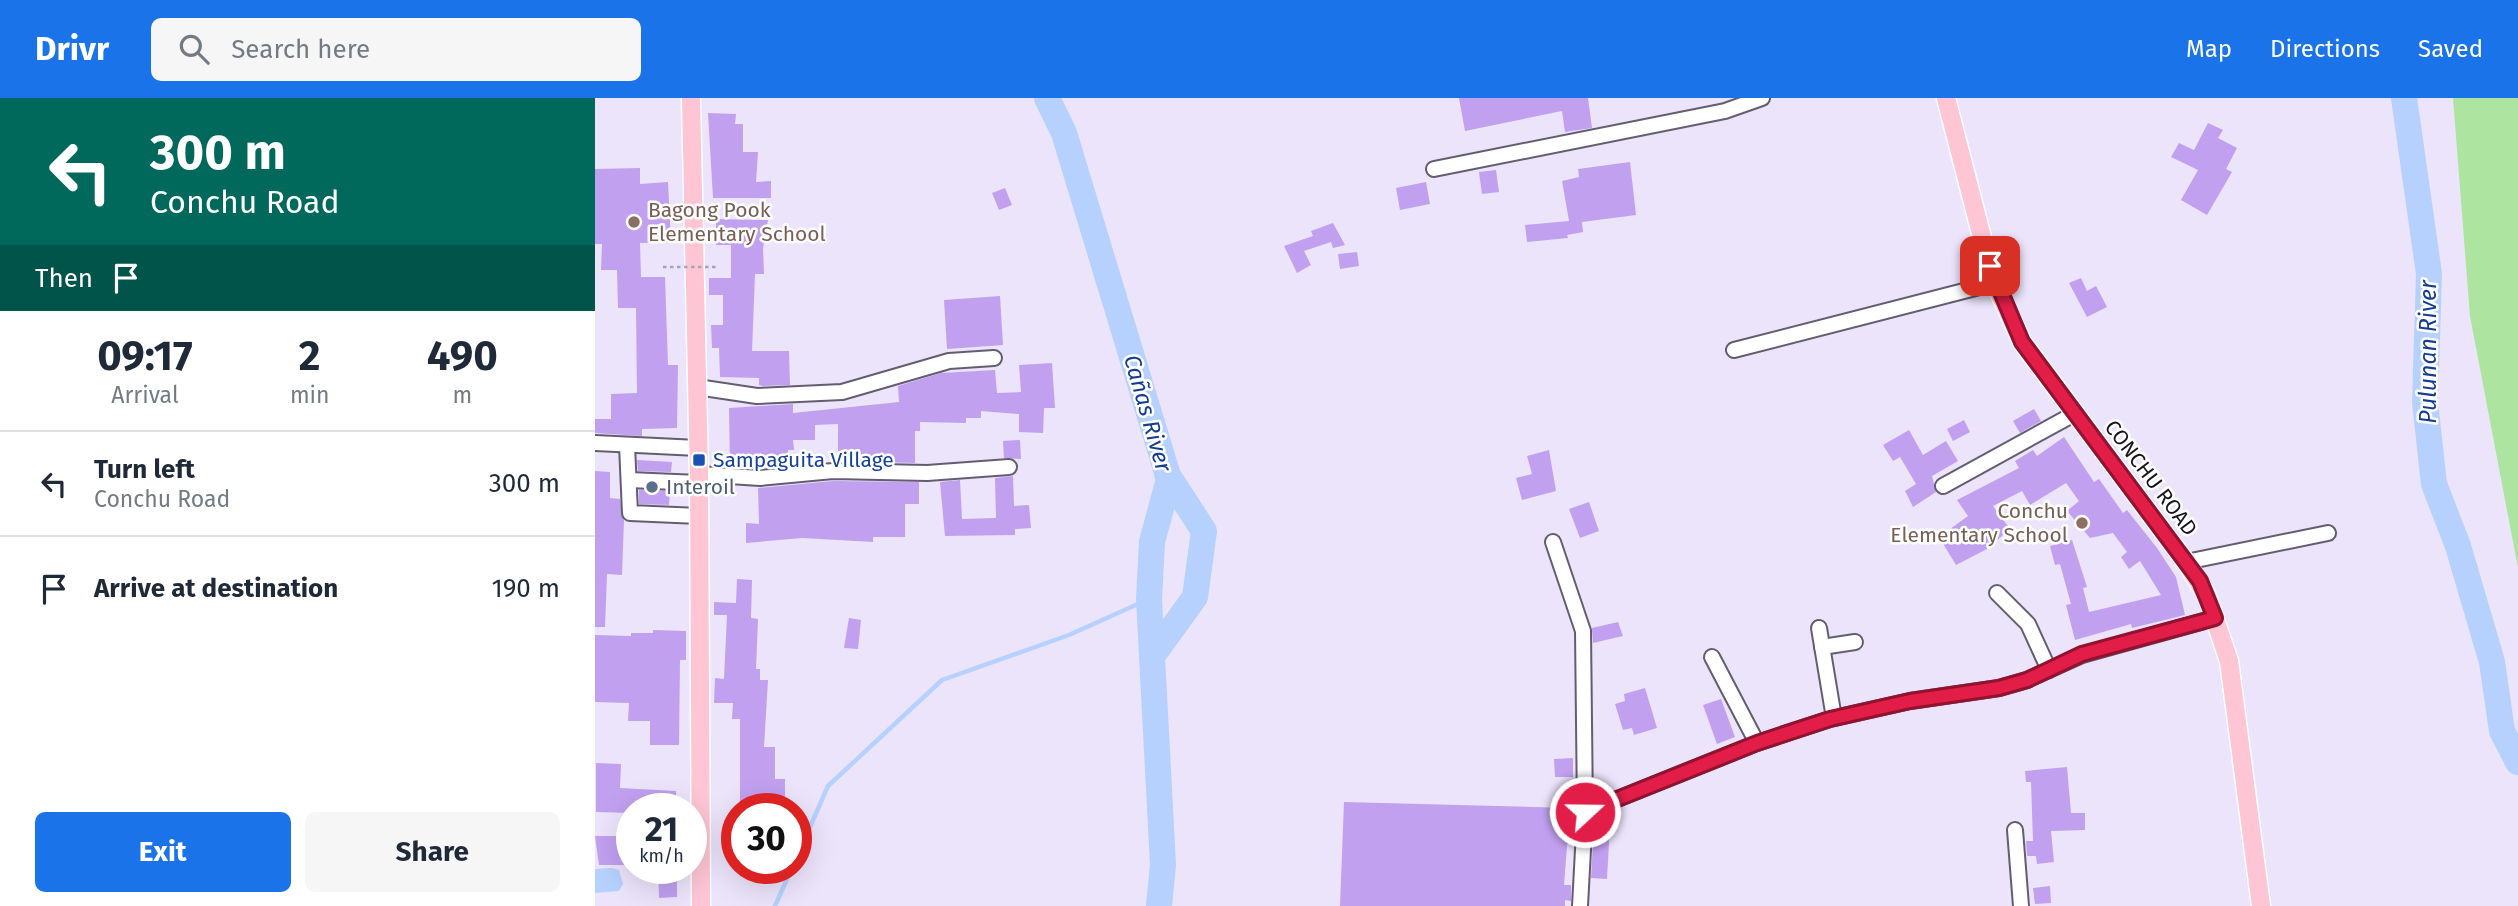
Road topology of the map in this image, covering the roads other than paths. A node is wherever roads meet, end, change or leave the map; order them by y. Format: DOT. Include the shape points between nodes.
graph roads {
  1 [pos="691,98"];
  2 [pos="1762,98"];
  3 [pos="1946,98"];
  4 [pos="1723,105"];
  5 [pos="1434,169"];
  6 [pos="1996,283"];
  7 [pos="1734,350"];
  8 [pos="993,358"];
  9 [pos="697,387"];
  10 [pos="2074,414"];
  11 [pos="595,443"];
  12 [pos="627,444"];
  13 [pos="698,448"];
  14 [pos="1009,467"];
  15 [pos="699,478"];
  16 [pos="629,480"];
  17 [pos="1943,486"];
  18 [pos="699,516"];
  19 [pos="2328,533"];
  20 [pos="1553,542"];
  21 [pos="2186,562"];
  22 [pos="1997,593"];
  23 [pos="2215,618"];
  24 [pos="1819,628"];
  25 [pos="1855,642"];
  26 [pos="1822,648"];
  27 [pos="1712,657"];
  28 [pos="2049,670"];
  29 [pos="1834,718"];
  30 [pos="1757,743"];
  31 [pos="1585,812"];
  32 [pos="2015,830"];
  33 [pos="701,906"];
  34 [pos="1580,906"];
  35 [pos="2021,906"];
  36 [pos="2261,906"];
  1 -- 9 [label="main road"];
  2 -- 4 [label="street"];
  3 -- 6 [label="main road, CONCHU ROAD"];
  4 -- 5 [label="street"];
  6 -- 7 [label="street"];
  6 -- 10 [label="main road, CONCHU ROAD" via="2022,342"];
  8 -- 9 [label="street" via="939,363 842,392 757,396"];
  9 -- 13 [label="main road"];
  10 -- 17 [label="street"];
  10 -- 21 [label="main road, CONCHU ROAD"];
  11 -- 12 [label="street"];
  12 -- 13 [label="street"];
  12 -- 16 [label="street"];
  13 -- 15 [label="main road"];
  14 -- 15 [label="street"];
  15 -- 16 [label="street"];
  15 -- 18 [label="main road"];
  16 -- 18 [label="street" via="630,513"];
  18 -- 33 [label="main road"];
  19 -- 21 [label="street"];
  20 -- 31 [label="street" via="1583,631"];
  21 -- 23 [label="main road, CONCHU ROAD" via="2200,581"];
  22 -- 28 [label="street" via="2028,624"];
  23 -- 28 [label="street" via="2082,654"];
  23 -- 36 [label="main road, CONCHU ROAD" via="2229,661"];
  24 -- 26 [label="street"];
  25 -- 26 [label="street"];
  26 -- 29 [label="street"];
  27 -- 30 [label="street"];
  28 -- 29 [label="street" via="1999,688"];
  29 -- 30 [label="street"];
  30 -- 31 [label="street"];
  31 -- 34 [label="street"];
  32 -- 35 [label="street"];
}
